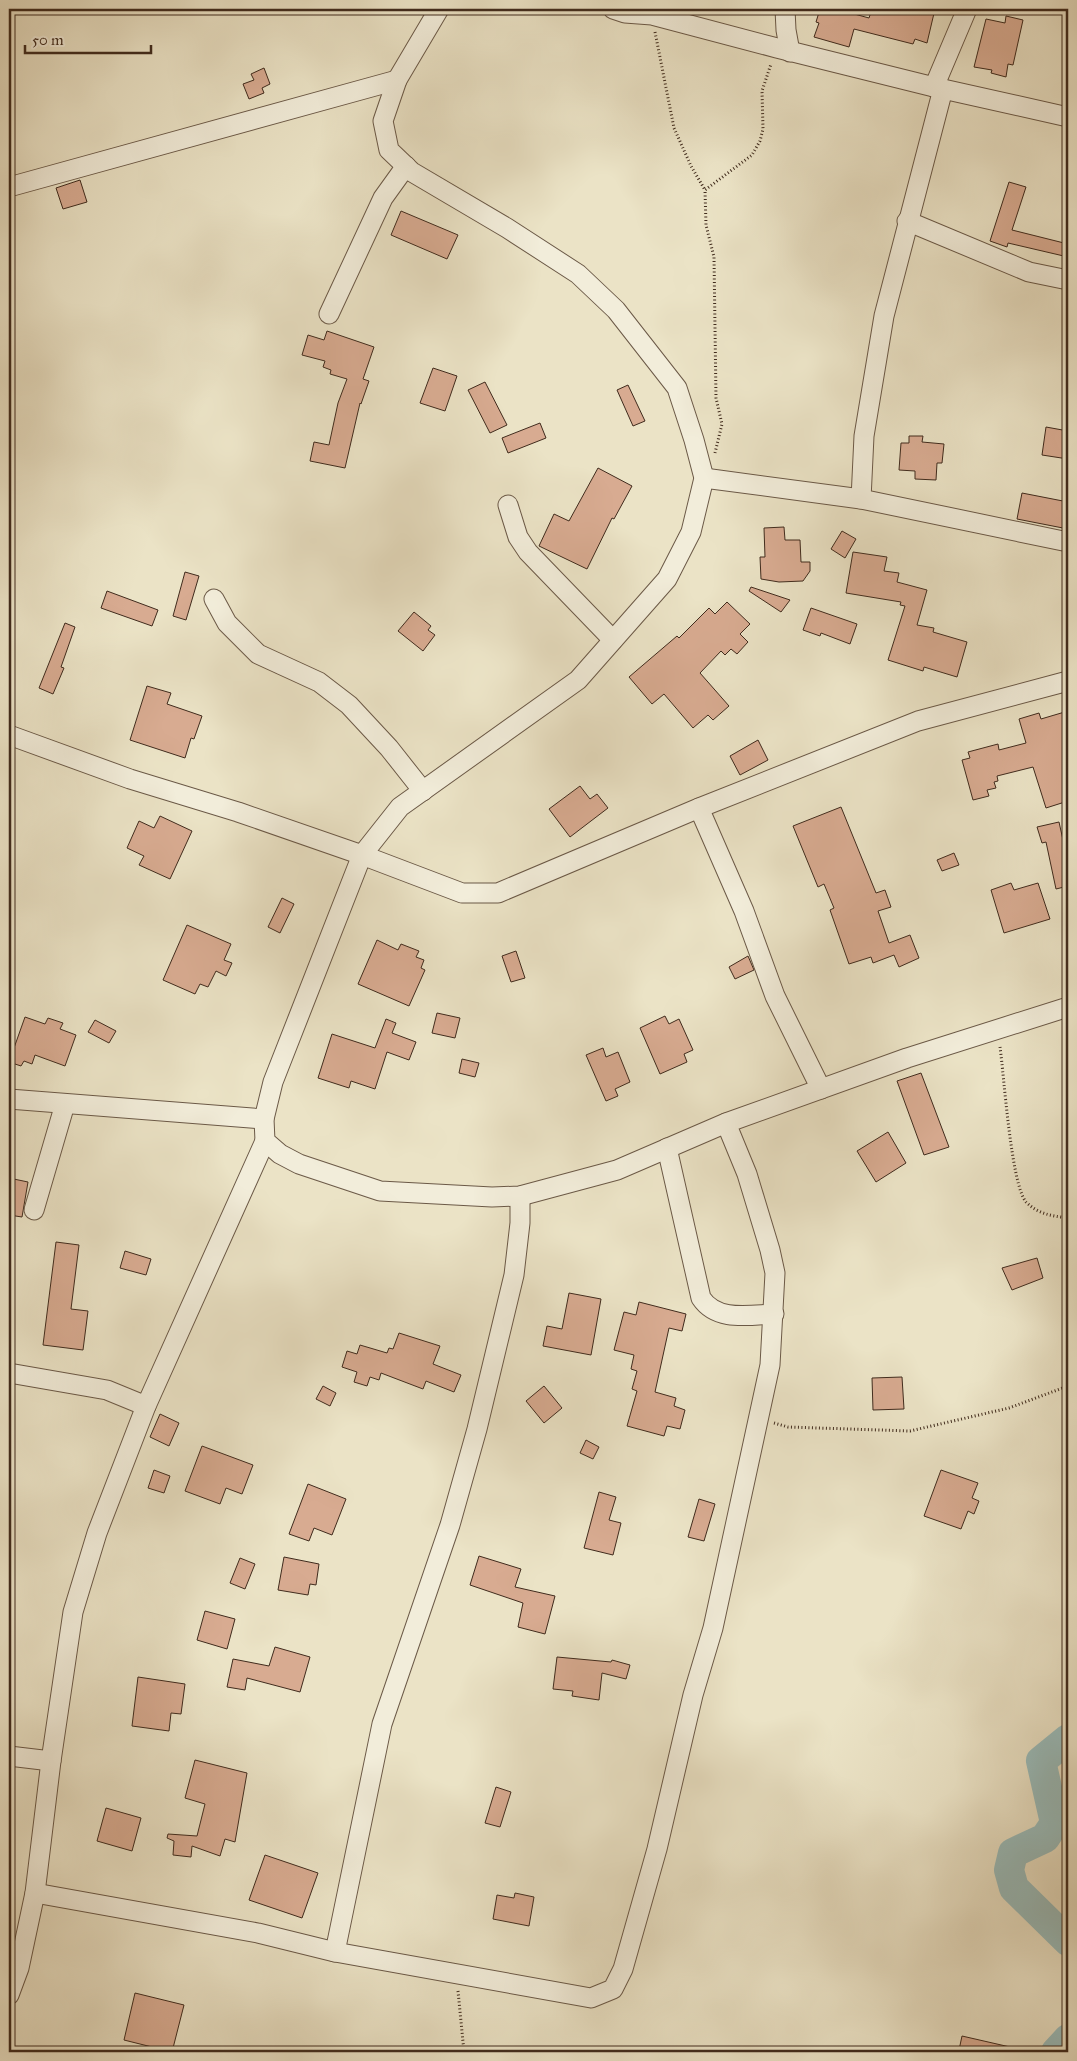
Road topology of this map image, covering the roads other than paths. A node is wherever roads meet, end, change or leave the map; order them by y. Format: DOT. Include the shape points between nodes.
graph roads {
  1 [pos="439,9"];
  2 [pos="785,9"];
  3 [pos="967,9"];
  4 [pos="622,10"];
  5 [pos="783,50"];
  6 [pos="398,80"];
  7 [pos="938,88"];
  8 [pos="1068,117"];
  9 [pos="406,166"];
  10 [pos="9,187"];
  11 [pos="907,221"];
  12 [pos="1068,280"];
  13 [pos="329,314"];
  14 [pos="703,473"];
  15 [pos="861,499"];
  16 [pos="508,505"];
  17 [pos="1068,542"];
  18 [pos="214,599"];
  19 [pos="614,640"];
  20 [pos="1066,677"];
  21 [pos="9,735"];
  22 [pos="423,791"];
  23 [pos="699,808"];
  24 [pos="362,855"];
  25 [pos="1068,1007"];
  26 [pos="821,1089"];
  27 [pos="9,1099"];
  28 [pos="65,1104"];
  29 [pos="264,1119"];
  30 [pos="726,1123"];
  31 [pos="265,1141"];
  32 [pos="667,1148"];
  33 [pos="520,1196"];
  34 [pos="34,1210"];
  35 [pos="774,1314"];
  36 [pos="9,1373"];
  37 [pos="146,1406"];
  38 [pos="9,1756"];
  39 [pos="51,1761"];
  40 [pos="35,1893"];
  41 [pos="335,1952"];
  42 [pos="9,1995"];
  1 -- 6 [label="street"];
  2 -- 5 [label="street"];
  3 -- 7 [label="street"];
  4 -- 5 [label="street"];
  5 -- 7 [label="street"];
  6 -- 9 [label="street" via="383,121 389,150"];
  6 -- 10 [label="street"];
  7 -- 8 [label="street"];
  7 -- 11 [label="street"];
  9 -- 13 [label="street" via="384,198"];
  9 -- 14 [label="street" via="578,274 616,310 677,388"];
  11 -- 12 [label="street" via="1029,272"];
  11 -- 15 [label="street" via="884,316 864,436"];
  14 -- 15 [label="street"];
  14 -- 19 [label="street" via="691,532 667,579"];
  15 -- 17 [label="street"];
  16 -- 19 [label="street" via="518,537 528,552"];
  18 -- 22 [label="street" via="227,623 258,654 319,682 349,705"];
  19 -- 22 [label="street" via="578,680"];
  20 -- 23 [label="street" via="918,721"];
  21 -- 24 [label="street" via="130,779"];
  22 -- 24 [label="street" via="400,807"];
  23 -- 24 [label="street" via="498,893 462,893"];
  23 -- 26 [label="street" via="744,911 776,996"];
  24 -- 29 [label="street" via="273,1082"];
  25 -- 26 [label="street"];
  26 -- 30 [label="street"];
  27 -- 28 [label="street"];
  28 -- 29 [label="street"];
  28 -- 34 [label="street"];
  29 -- 31 [label="street"];
  30 -- 32 [label="street"];
  30 -- 35 [label="street" via="747,1174 770,1250 775,1273"];
  31 -- 33 [label="street" via="299,1164 380,1190"];
  31 -- 37 [label="street"];
  32 -- 33 [label="street" via="618,1170"];
  32 -- 35 [label="street" via="701,1298 706,1305 727,1316"];
  33 -- 41 [label="street" via="514,1275 479,1419 450,1525 382,1724"];
  35 -- 41 [label="street" via="770,1365 713,1628 623,1969 613,1989 591,1998"];
  36 -- 37 [label="street" via="107,1390"];
  37 -- 39 [label="street" via="97,1533 73,1612"];
  38 -- 39 [label="street"];
  39 -- 40 [label="street"];
  40 -- 41 [label="street" via="258,1933"];
  40 -- 42 [label="street" via="19,1968"];
}
